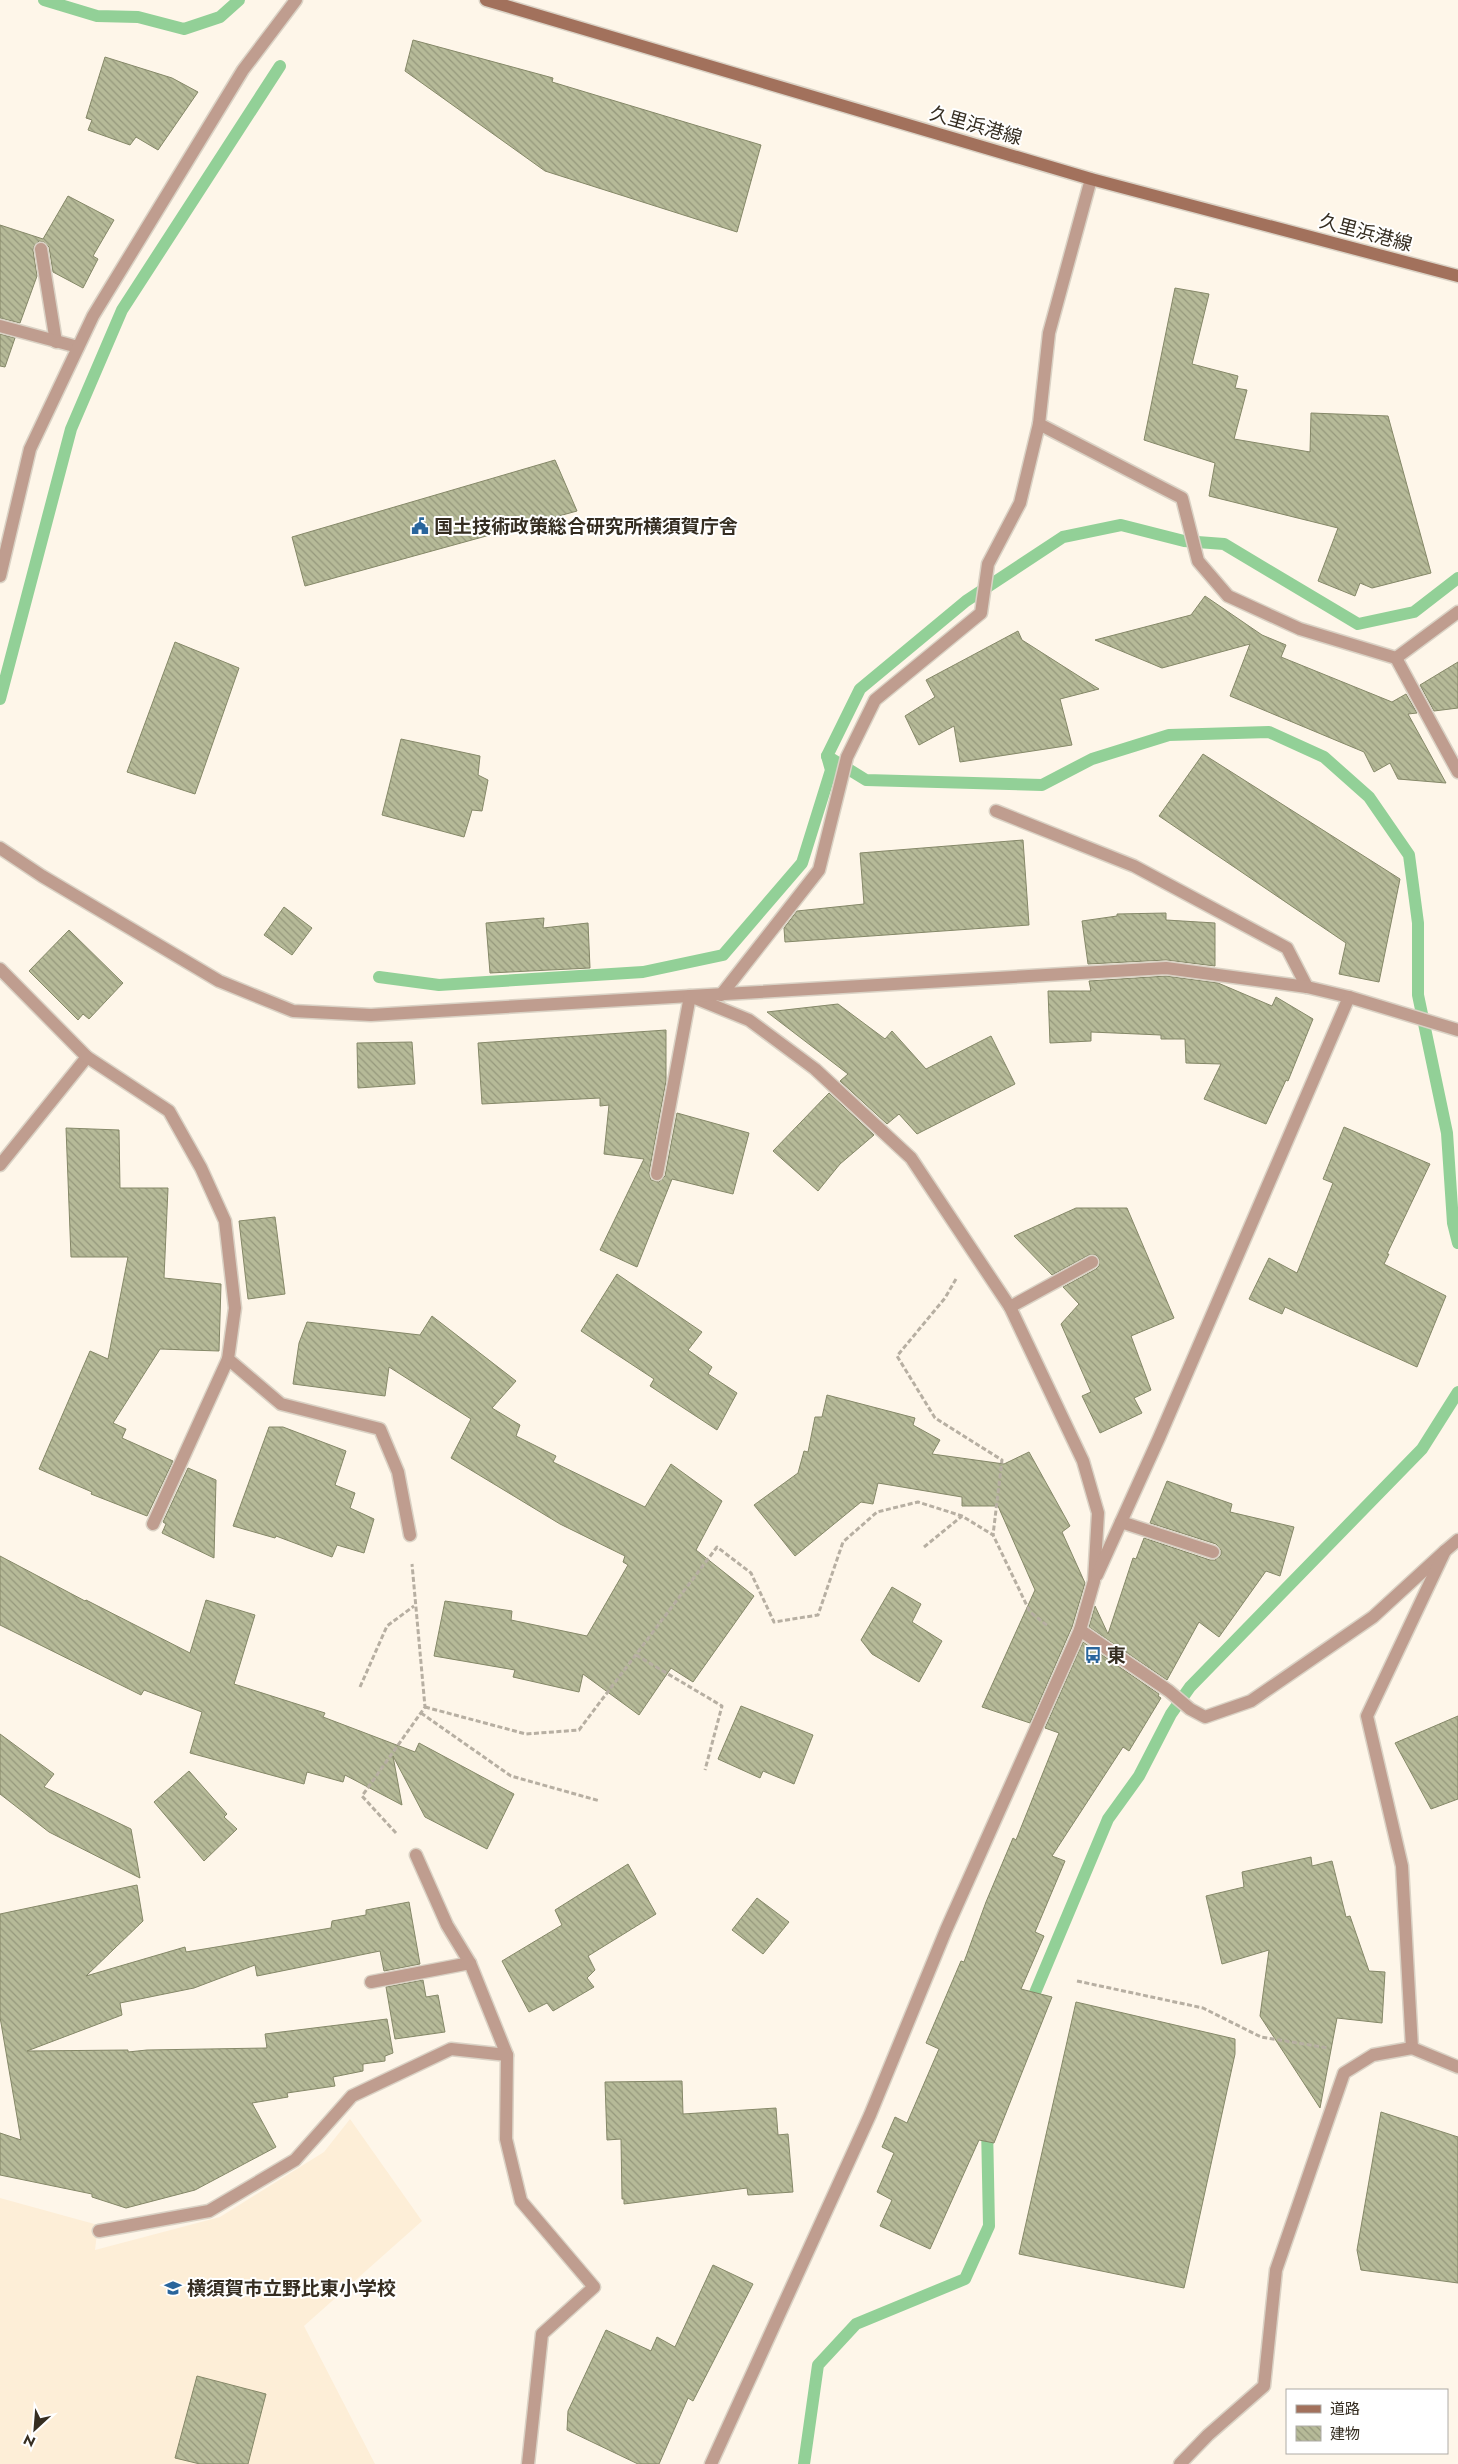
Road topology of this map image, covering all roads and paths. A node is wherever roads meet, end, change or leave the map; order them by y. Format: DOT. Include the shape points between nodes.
graph roads {
  1 [pos="296,0"];
  2 [pos="486,0"];
  3 [pos="1091,178"];
  4 [pos="41,249"];
  5 [pos="1458,276"];
  6 [pos="0,326"];
  7 [pos="56,342"];
  8 [pos="78,347"];
  9 [pos="1039,424"];
  10 [pos="0,576"];
  11 [pos="1458,612"];
  12 [pos="1396,658"];
  13 [pos="1458,772"];
  14 [pos="996,811"];
  15 [pos="0,848"];
  16 [pos="0,969"];
  17 [pos="1307,987"];
  18 [pos="722,995"];
  19 [pos="690,996"];
  20 [pos="1349,997"];
  21 [pos="1458,1030"];
  22 [pos="87,1057"];
  23 [pos="0,1165"];
  24 [pos="657,1174"];
  25 [pos="973,1249"];
  26 [pos="1092,1262"];
  27 [pos="1010,1307"];
  28 [pos="228,1359"];
  29 [pos="962,1516"];
  30 [pos="1121,1522"];
  31 [pos="153,1524"];
  32 [pos="993,1535"];
  33 [pos="410,1536"];
  34 [pos="1458,1540"];
  35 [pos="924,1547"];
  36 [pos="1445,1550"];
  37 [pos="1213,1552"];
  38 [pos="1094,1581"];
  39 [pos="414,1606"];
  40 [pos="1080,1630"];
  41 [pos="1074,1645"];
  42 [pos="636,1655"];
  43 [pos="360,1687"];
  44 [pos="425,1706"];
  45 [pos="421,1712"];
  46 [pos="705,1770"];
  47 [pos="600,1801"];
  48 [pos="416,1855"];
  49 [pos="470,1963"];
  50 [pos="370,1982"];
  51 [pos="1077,1982"];
  52 [pos="1412,2048"];
  53 [pos="507,2055"];
  54 [pos="1373,2055"];
  55 [pos="1456,2064"];
  56 [pos="99,2231"];
  57 [pos="528,2464"];
  58 [pos="711,2464"];
  59 [pos="1180,2464"];
  1 -- 8 [label="street" via="243,70 93,316"];
  2 -- 3 [label="main road, 久里浜港線"];
  3 -- 5 [label="main road, 久里浜港線"];
  3 -- 9 [label="street" via="1049,333"];
  4 -- 7 [label="street"];
  6 -- 7 [label="street"];
  7 -- 8 [label="street"];
  8 -- 10 [label="street" via="30,449"];
  9 -- 12 [label="street" via="1182,498 1198,561 1228,596 1300,629"];
  9 -- 18 [label="street" via="1020,503 988,564 981,613 875,700 847,757 819,870"];
  11 -- 12 [label="street"];
  12 -- 13 [label="street"];
  14 -- 17 [label="street" via="1134,866 1287,948"];
  15 -- 19 [label="street" via="219,981 293,1011 371,1015"];
  16 -- 22 [label="street"];
  17 -- 18 [label="street" via="1166,968"];
  17 -- 20 [label="street"];
  18 -- 19 [label="street"];
  19 -- 24 [label="street"];
  19 -- 25 [label="street" via="749,1020 815,1068 911,1158"];
  20 -- 21 [label="street"];
  20 -- 30 [label="street"];
  22 -- 23 [label="street"];
  22 -- 28 [label="street" via="168,1111 201,1168 225,1221 235,1308"];
  25 -- 27 [label="street"];
  25 -- 32 [label="path" via="946,1298 897,1356 935,1418 1002,1460"];
  26 -- 27 [label="street"];
  27 -- 38 [label="street" via="1083,1462 1098,1512"];
  28 -- 31 [label="street"];
  28 -- 33 [label="street" via="280,1404 380,1429 398,1472"];
  29 -- 32 [label="path"];
  29 -- 35 [label="path"];
  29 -- 42 [label="path" via="918,1502 877,1512 843,1542 818,1615 774,1622 751,1573 717,1547"];
  30 -- 37 [label="street"];
  30 -- 38 [label="street"];
  32 -- 41 [label="path" via="1030,1612"];
  33 -- 39 [label="path"];
  34 -- 36 [label="street"];
  36 -- 40 [label="street" via="1373,1617 1251,1701 1205,1717"];
  36 -- 52 [label="street" via="1366,1716 1402,1866"];
  38 -- 40 [label="street"];
  39 -- 43 [label="path" via="387,1626"];
  39 -- 44 [label="path"];
  40 -- 41 [label="street"];
  41 -- 58 [label="street" via="946,1930 870,2115"];
  42 -- 44 [label="path" via="579,1730 526,1734"];
  42 -- 46 [label="path" via="722,1706"];
  44 -- 45 [label="path"];
  45 -- 47 [label="path" via="511,1776"];
  45 -- 48 [label="path" via="362,1796"];
  48 -- 49 [label="street" via="447,1925"];
  49 -- 50 [label="street"];
  49 -- 53 [label="street"];
  51 -- 54 [label="path" via="1203,2008 1261,2037"];
  52 -- 54 [label="street"];
  52 -- 55 [label="street"];
  53 -- 56 [label="street" via="451,2049 352,2096 296,2160 209,2211"];
  53 -- 57 [label="street" via="506,2139 521,2201 594,2287 542,2334"];
  54 -- 59 [label="street" via="1344,2074 1276,2270 1264,2386"];
}
